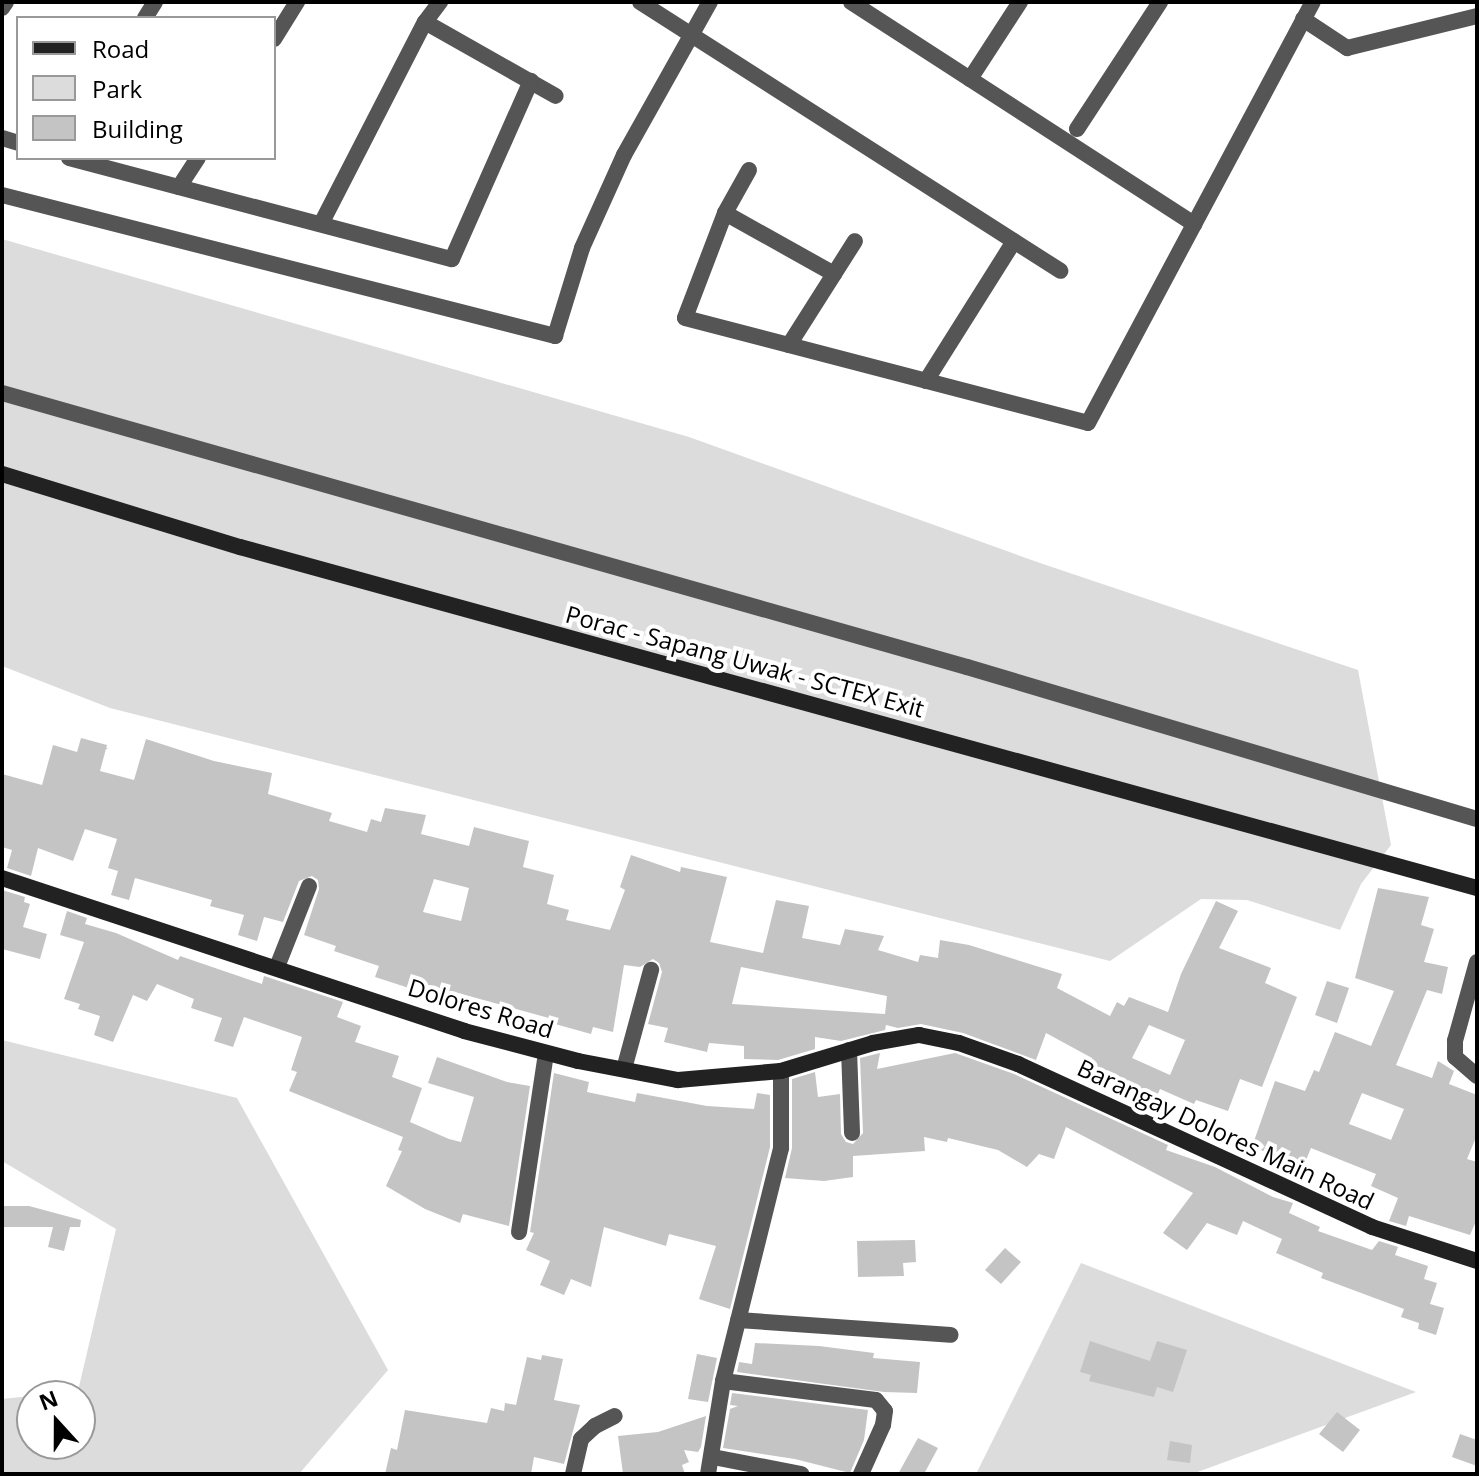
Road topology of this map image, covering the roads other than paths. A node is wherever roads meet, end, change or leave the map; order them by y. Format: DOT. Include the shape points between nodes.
graph roads {
  1 [pos="6,2"];
  2 [pos="297,2"];
  3 [pos="440,2"];
  4 [pos="640,2"];
  5 [pos="710,2"];
  6 [pos="1020,2"];
  7 [pos="1160,2"];
  8 [pos="1313,2"];
  9 [pos="862,5"];
  10 [pos="2,8"];
  11 [pos="1477,16"];
  12 [pos="1303,19"];
  13 [pos="425,22"];
  14 [pos="690,34"];
  15 [pos="276,36"];
  16 [pos="970,79"];
  17 [pos="531,81"];
  18 [pos="556,96"];
  19 [pos="1077,129"];
  20 [pos="77,160"];
  21 [pos="197,160"];
  22 [pos="749,170"];
  23 [pos="179,187"];
  24 [pos="2,195"];
  25 [pos="725,213"];
  26 [pos="321,224"];
  27 [pos="1194,224"];
  28 [pos="855,241"];
  29 [pos="1014,241"];
  30 [pos="1060,271"];
  31 [pos="834,274"];
  32 [pos="789,345"];
  33 [pos="926,381"];
  34 [pos="2,393"];
  35 [pos="2,474"];
  36 [pos="1477,819"];
  37 [pos="2,878"];
  38 [pos="309,886"];
  39 [pos="1477,888"];
  40 [pos="1477,962"];
  41 [pos="277,967"];
  42 [pos="651,970"];
  43 [pos="959,1043"];
  44 [pos="849,1050"];
  45 [pos="546,1053"];
  46 [pos="624,1069"];
  47 [pos="781,1071"];
  48 [pos="1477,1076"];
  49 [pos="852,1133"];
  50 [pos="519,1232"];
  51 [pos="1477,1261"];
  52 [pos="738,1320"];
  53 [pos="950,1335"];
  54 [pos="723,1381"];
  55 [pos="615,1416"];
  56 [pos="713,1457"];
  57 [pos="573,1474"];
  58 [pos="708,1474"];
  59 [pos="801,1474"];
  60 [pos="861,1474"];
  1 -- 10 [label="street"];
  2 -- 15 [label="street"];
  3 -- 13 [label="street"];
  4 -- 14 [label="street"];
  5 -- 14 [label="street"];
  6 -- 16 [label="street"];
  7 -- 19 [label="street"];
  8 -- 12 [label="street"];
  9 -- 16 [label="street"];
  11 -- 12 [label="street" via="1347,48"];
  12 -- 27 [label="street"];
  13 -- 17 [label="street"];
  13 -- 26 [label="street"];
  14 -- 24 [label="street" via="624,155 582,248 555,336"];
  14 -- 29 [label="street"];
  16 -- 27 [label="street"];
  17 -- 18 [label="street"];
  17 -- 26 [label="street" via="452,259"];
  20 -- 23 [label="street"];
  21 -- 23 [label="street"];
  22 -- 25 [label="street"];
  23 -- 26 [label="street"];
  25 -- 31 [label="street"];
  25 -- 32 [label="street" via="685,318"];
  27 -- 33 [label="street" via="1088,423"];
  28 -- 31 [label="street"];
  29 -- 30 [label="street"];
  29 -- 33 [label="street"];
  31 -- 32 [label="street"];
  32 -- 33 [label="street"];
  34 -- 36 [label="street" via="967,667"];
  35 -- 39 [label="street, Porac - Sapang Uwak - SCTEX Exit" via="240,547"];
  37 -- 41 [label="street, Dolores Road"];
  38 -- 41 [label="street"];
  40 -- 48 [label="street" via="1455,1057"];
  41 -- 45 [label="street, Dolores Road" via="464,1031"];
  42 -- 46 [label="street"];
  43 -- 44 [label="street, Dolores Road" via="919,1035"];
  43 -- 51 [label="street, Barangay Dolores Main Road" via="1018,1064 1372,1227"];
  44 -- 47 [label="street, Dolores Road"];
  44 -- 49 [label="street"];
  45 -- 46 [label="street, Dolores Road"];
  45 -- 50 [label="street"];
  46 -- 47 [label="street, Dolores Road" via="678,1080"];
  47 -- 52 [label="street" via="781,1148"];
  52 -- 53 [label="street"];
  52 -- 54 [label="street"];
  54 -- 56 [label="street"];
  54 -- 60 [label="street" via="876,1400 885,1411 883,1425"];
  55 -- 57 [label="street" via="581,1439"];
  56 -- 58 [label="street"];
  56 -- 59 [label="street"];
}
